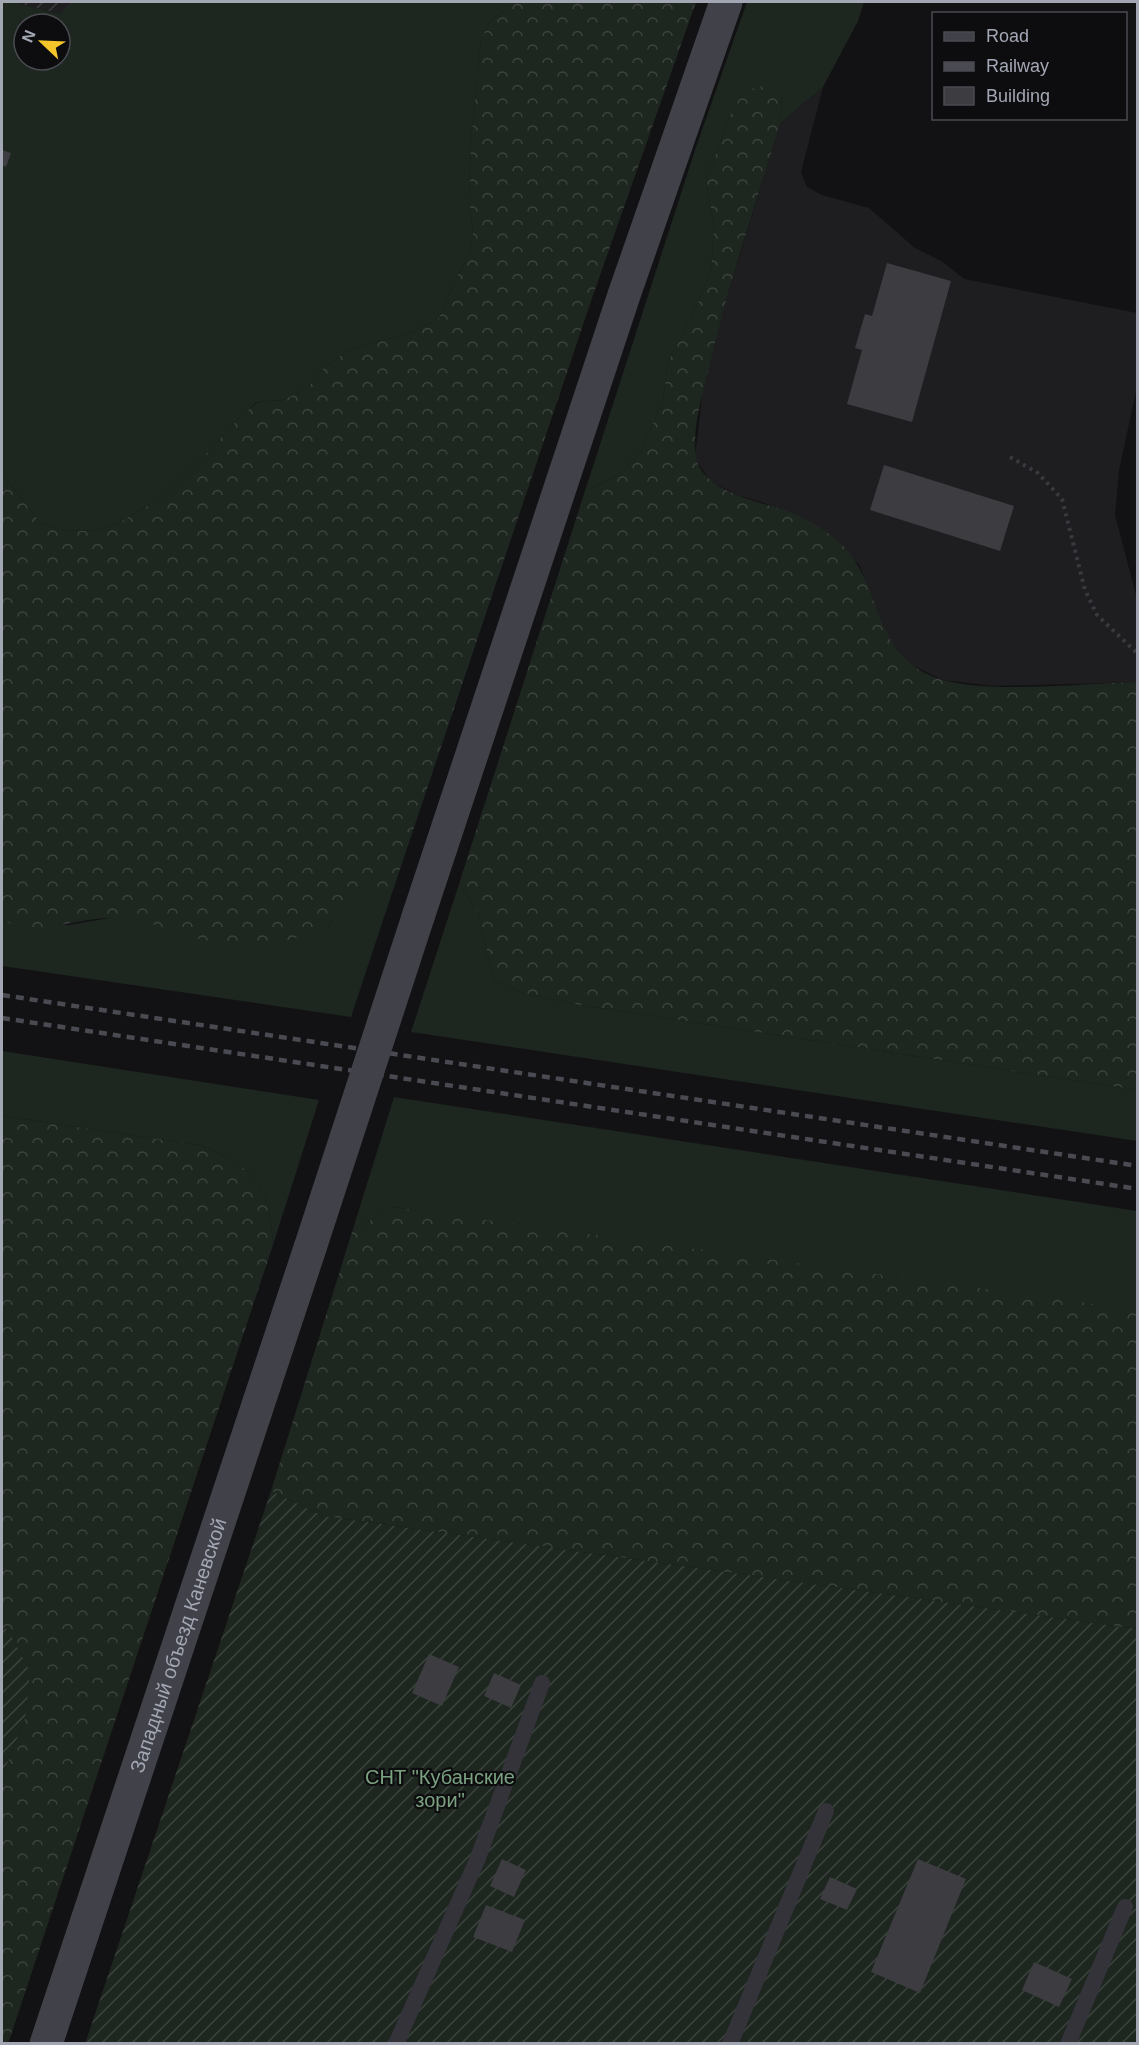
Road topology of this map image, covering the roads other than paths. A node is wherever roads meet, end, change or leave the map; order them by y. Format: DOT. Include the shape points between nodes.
graph roads {
  1 [pos="726,2"];
  2 [pos="542,1683"];
  3 [pos="826,1811"];
  4 [pos="1125,1907"];
  5 [pos="46,2043"];
  6 [pos="396,2043"];
  7 [pos="730,2043"];
  8 [pos="1068,2043"];
  1 -- 5 [label="main road, Западный объезд Каневской, bridge" via="624,295"];
  2 -- 6 [label="lane" via="478,1858"];
  3 -- 7 [label="lane"];
  4 -- 8 [label="lane"];
}
